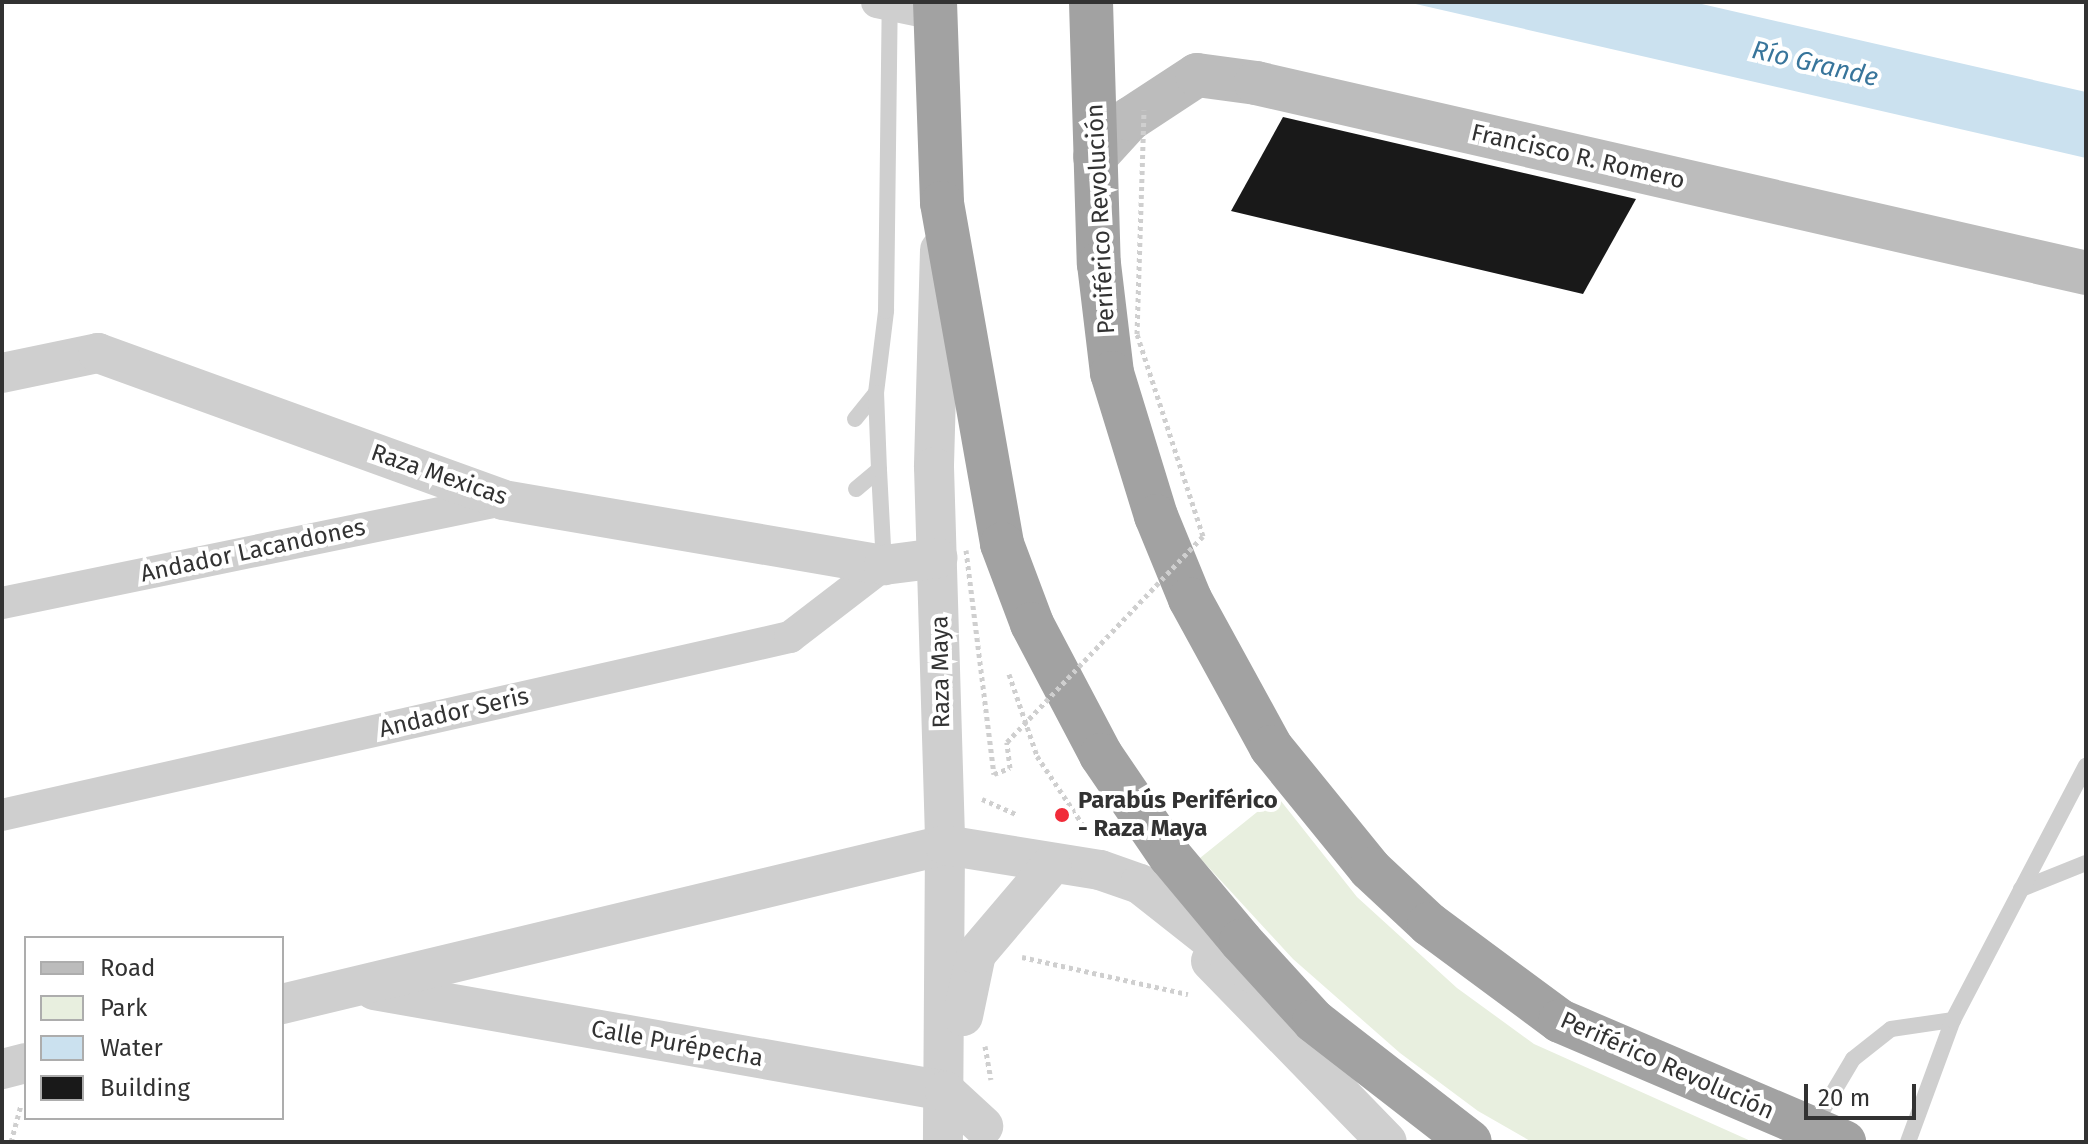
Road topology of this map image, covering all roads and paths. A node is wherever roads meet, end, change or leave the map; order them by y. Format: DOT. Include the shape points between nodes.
graph roads {
  1 [pos="1091,2"];
  2 [pos="884,3"];
  3 [pos="935,8"];
  4 [pos="1144,110"];
  5 [pos="1095,157"];
  6 [pos="942,203"];
  7 [pos="2086,273"];
  8 [pos="2,373"];
  9 [pos="876,393"];
  10 [pos="855,419"];
  11 [pos="879,470"];
  12 [pos="856,489"];
  13 [pos="503,500"];
  14 [pos="952,554"];
  15 [pos="884,565"];
  16 [pos="2,603"];
  17 [pos="977,723"];
  18 [pos="2086,766"];
  19 [pos="981,786"];
  20 [pos="2,815"];
  21 [pos="1026,818"];
  22 [pos="945,845"];
  23 [pos="2086,863"];
  24 [pos="1051,866"];
  25 [pos="1140,884"];
  26 [pos="2021,889"];
  27 [pos="1013,955"];
  28 [pos="357,987"];
  29 [pos="1203,997"];
  30 [pos="284,1004"];
  31 [pos="1953,1020"];
  32 [pos="1314,1021"];
  33 [pos="984,1042"];
  34 [pos="24,1064"];
  35 [pos="2,1069"];
  36 [pos="992,1083"];
  37 [pos="945,1091"];
  38 [pos="24,1095"];
  39 [pos="983,1134"];
  40 [pos="1828,1136"];
  41 [pos="11,1142"];
  42 [pos="943,1142"];
  43 [pos="1387,1142"];
  44 [pos="1470,1142"];
  45 [pos="1908,1142"];
  1 -- 5 [label="highway, Periférico Revolución"];
  2 -- 3 [label="street"];
  2 -- 9 [label="lane" via="886,311"];
  3 -- 6 [label="highway"];
  4 -- 5 [label="main road, Francisco R. Romero"];
  4 -- 7 [label="main road, Francisco R. Romero" via="1197,75 1256,83"];
  4 -- 14 [label="path, bridge" via="1137,334 1203,536 1007,742 1010,768 994,774"];
  5 -- 40 [label="highway, Periférico Revolución" via="1112,373 1156,516 1231,677 1316,810 1429,924 1560,1021"];
  6 -- 14 [label="street, Raza Maya" via="934,384"];
  6 -- 32 [label="highway" via="1002,544 1032,624 1101,755 1170,856"];
  8 -- 13 [label="street, Raza Mexicas" via="98,353"];
  9 -- 10 [label="lane"];
  9 -- 11 [label="lane"];
  11 -- 12 [label="lane"];
  11 -- 15 [label="lane"];
  13 -- 15 [label="street, Raza Mexicas"];
  13 -- 16 [label="street, Andador Lacandones"];
  14 -- 15 [label="street, Raza Mexicas"];
  14 -- 17 [label="path"];
  14 -- 22 [label="street, Raza Maya"];
  15 -- 20 [label="street, Andador Seris" via="790,637"];
  18 -- 26 [label="lane"];
  19 -- 21 [label="path" via="982,801"];
  22 -- 24 [label="street"];
  22 -- 28 [label="street, Calle Purépecha"];
  22 -- 37 [label="street, Raza Maya"];
  23 -- 26 [label="lane"];
  24 -- 25 [label="street" via="1100,870"];
  24 -- 39 [label="street" via="976,954 963,995 963,1041"];
  25 -- 32 [label="street"];
  25 -- 43 [label="street"];
  26 -- 31 [label="lane"];
  27 -- 29 [label="path"];
  28 -- 30 [label="street, Calle Purépecha"];
  28 -- 37 [label="street, Calle Purépecha"];
  31 -- 40 [label="lane" via="1891,1029 1853,1059"];
  31 -- 45 [label="lane"];
  32 -- 44 [label="highway"];
  33 -- 36 [label="path"];
  34 -- 35 [label="street"];
  37 -- 39 [label="street"];
  37 -- 42 [label="street, Raza Maya"];
  38 -- 41 [label="path"];
}
